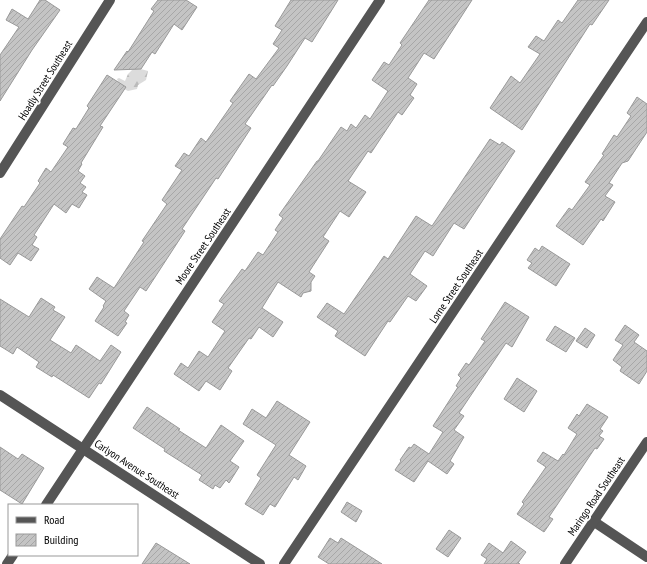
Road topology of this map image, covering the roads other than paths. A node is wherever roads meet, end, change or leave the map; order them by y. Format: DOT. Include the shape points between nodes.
graph roads {
  1 [pos="110,0"];
  2 [pos="380,0"];
  3 [pos="647,22"];
  4 [pos="0,173"];
  5 [pos="0,395"];
  6 [pos="647,442"];
  7 [pos="83,449"];
  8 [pos="47,504"];
  9 [pos="593,521"];
  10 [pos="647,557"];
  11 [pos="260,564"];
  12 [pos="284,564"];
  13 [pos="565,564"];
  1 -- 4 [label="street, Hoadly Street Southeast"];
  2 -- 7 [label="street, Moore Street Southeast"];
  3 -- 12 [label="street, Lorne Street Southeast"];
  5 -- 7 [label="street, Carlyon Avenue Southeast"];
  6 -- 9 [label="street, Maringo Road Southeast"];
  7 -- 8 [label="street, Moore Street Southeast"];
  7 -- 11 [label="street, Carlyon Avenue Southeast"];
  9 -- 10 [label="street"];
  9 -- 13 [label="street, Maringo Road Southeast"];
}
